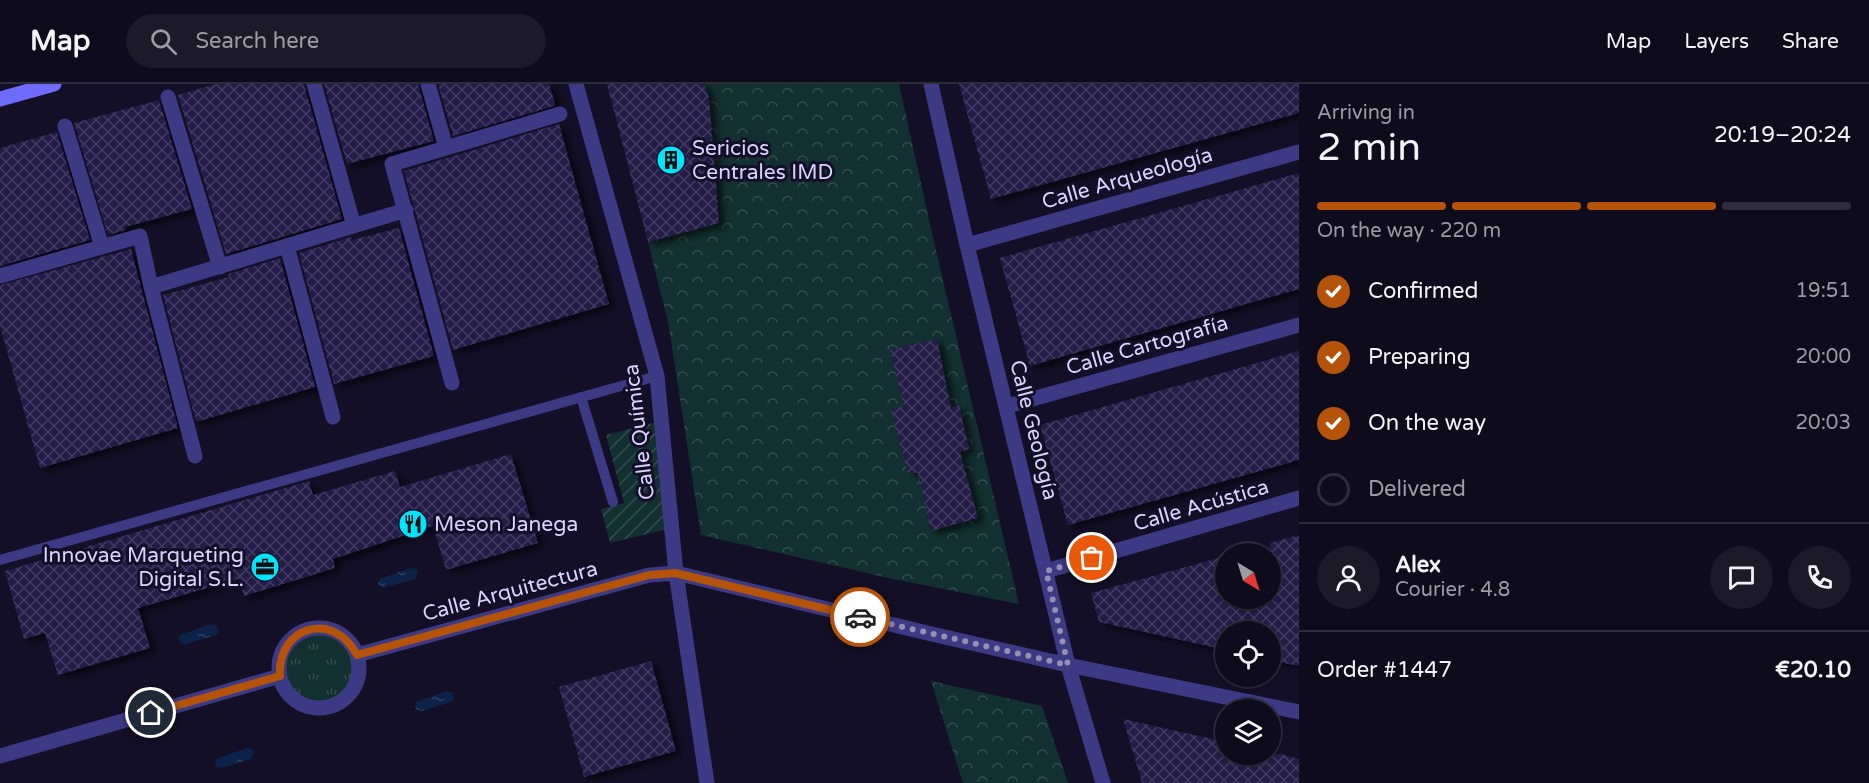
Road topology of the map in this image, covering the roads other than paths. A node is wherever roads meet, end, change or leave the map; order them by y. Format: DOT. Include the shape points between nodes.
graph roads {
  1 [pos="54,84"];
  2 [pos="314,84"];
  3 [pos="428,84"];
  4 [pos="576,84"];
  5 [pos="931,84"];
  6 [pos="168,97"];
  7 [pos="0,99"];
  8 [pos="560,114"];
  9 [pos="65,126"];
  10 [pos="447,148"];
  11 [pos="1299,152"];
  12 [pos="406,210"];
  13 [pos="354,226"];
  14 [pos="967,245"];
  15 [pos="102,246"];
  16 [pos="287,246"];
  17 [pos="220,267"];
  18 [pos="0,276"];
  19 [pos="151,287"];
  20 [pos="1299,325"];
  21 [pos="657,376"];
  22 [pos="452,383"];
  23 [pos="581,397"];
  24 [pos="1007,406"];
  25 [pos="333,417"];
  26 [pos="195,456"];
  27 [pos="1299,498"];
  28 [pos="613,502"];
  29 [pos="0,560"];
  30 [pos="1046,571"];
  31 [pos="675,573"];
  32 [pos="357,655"];
  33 [pos="1068,665"];
  34 [pos="280,676"];
  35 [pos="1299,712"];
  36 [pos="0,756"];
  37 [pos="707,783"];
  38 [pos="1103,783"];
  1 -- 7 [label="street"];
  2 -- 13 [label="street"];
  3 -- 10 [label="street"];
  4 -- 21 [label="street, Calle Química"];
  5 -- 14 [label="street, Calle Geología"];
  6 -- 17 [label="street"];
  8 -- 10 [label="street"];
  9 -- 15 [label="street"];
  10 -- 12 [label="street" via="392,164"];
  11 -- 14 [label="street, Calle Arqueología"];
  12 -- 13 [label="street"];
  12 -- 22 [label="street"];
  13 -- 16 [label="street"];
  14 -- 24 [label="street, Calle Geología"];
  15 -- 18 [label="street"];
  15 -- 19 [label="street" via="140,236"];
  16 -- 17 [label="street"];
  16 -- 25 [label="street"];
  17 -- 19 [label="street"];
  19 -- 26 [label="street"];
  20 -- 24 [label="street, Calle Cartografía"];
  21 -- 23 [label="lane"];
  21 -- 31 [label="street, Calle Química"];
  23 -- 28 [label="lane"];
  23 -- 29 [label="lane"];
  24 -- 30 [label="street, Calle Geología"];
  27 -- 30 [label="street, Calle Acústica"];
  30 -- 33 [label="street, Calle Geología"];
  31 -- 32 [label="street, Calle Arquitectura" via="649,575"];
  31 -- 33 [label="street, Calle Arquitectura"];
  31 -- 37 [label="street, Calle Química"];
  32 -- 34 [label="street" via="343,636 321,628 309,630 289,642 282,652"];
  32 -- 34 [label="street" via="357,681 342,701 330,707 304,706 284,688"];
  33 -- 35 [label="street, Calle Arquitectura"];
  33 -- 38 [label="street, Calle Geología"];
  34 -- 36 [label="street"];
}
